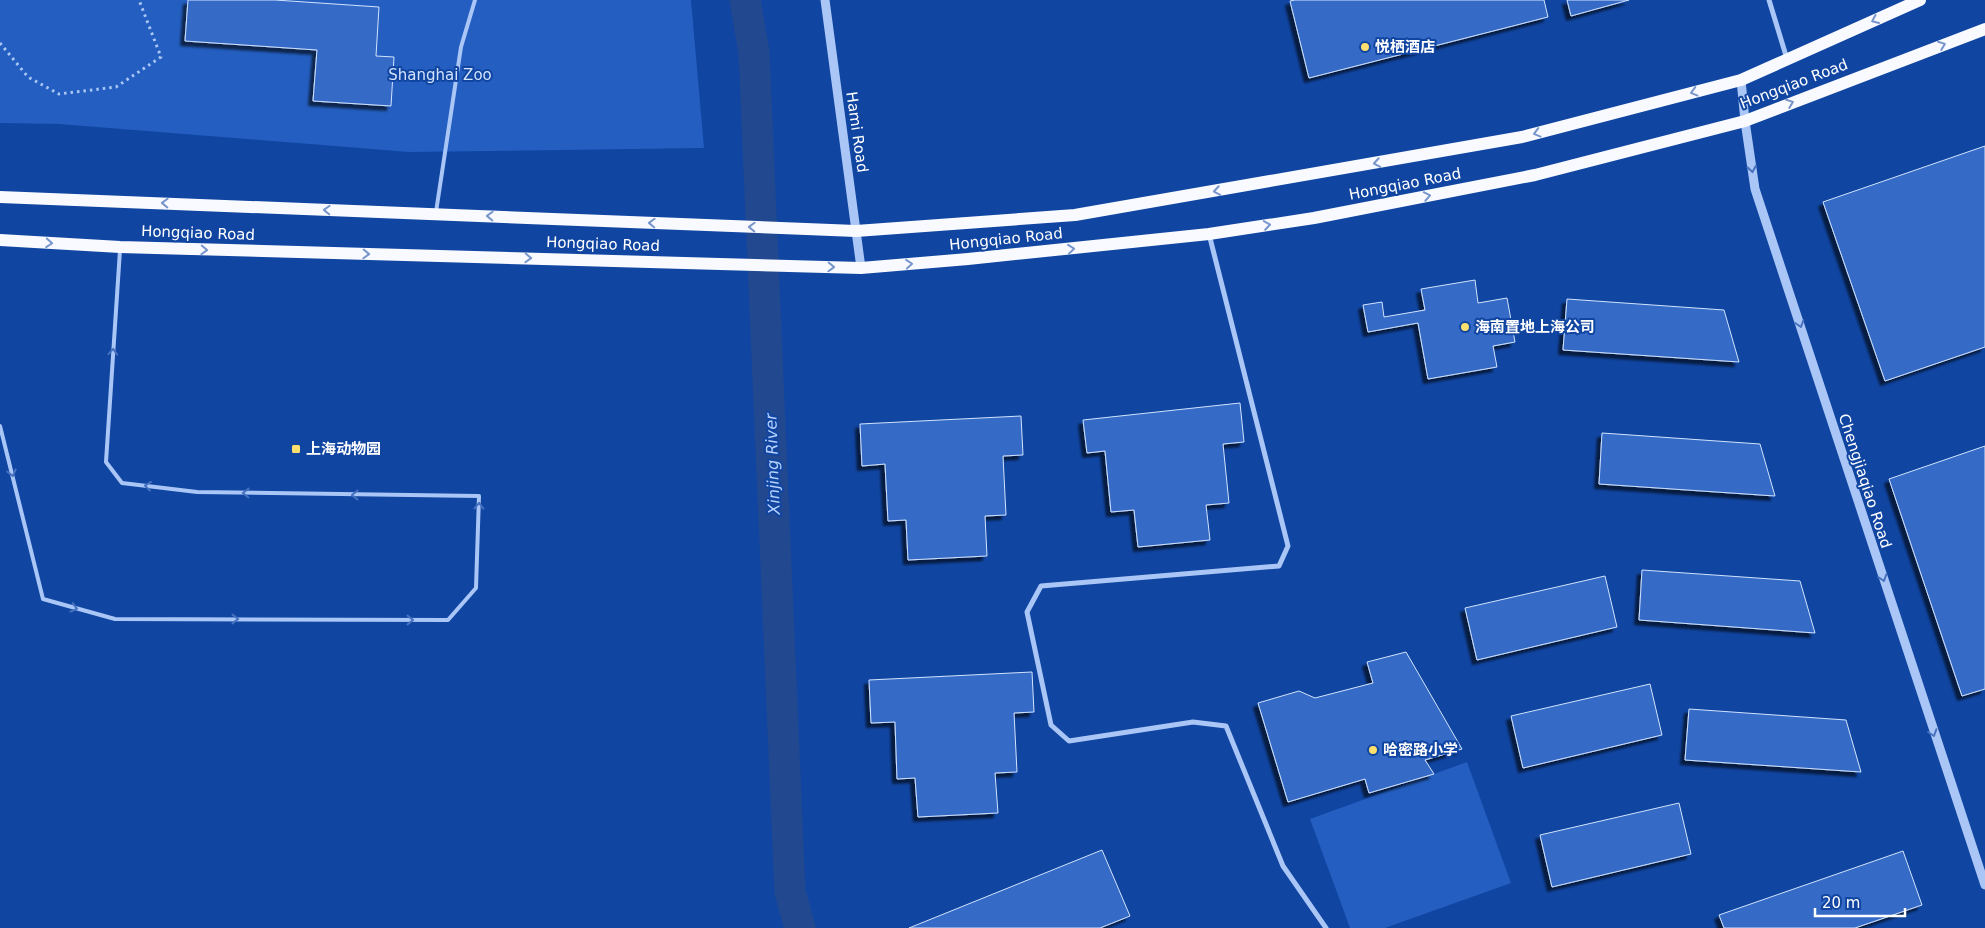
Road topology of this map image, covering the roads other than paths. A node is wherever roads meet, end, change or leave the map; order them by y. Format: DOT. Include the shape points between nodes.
graph roads {
  1 [pos="475,0"];
  2 [pos="825,0"];
  3 [pos="1769,0"];
  4 [pos="1920,0"];
  5 [pos="1985,28"];
  6 [pos="1787,60"];
  7 [pos="1741,80"];
  8 [pos="1745,121"];
  9 [pos="0,197"];
  10 [pos="436,214"];
  11 [pos="856,231"];
  12 [pos="1209,234"];
  13 [pos="0,240"];
  14 [pos="120,247"];
  15 [pos="861,268"];
  16 [pos="0,426"];
  17 [pos="1985,885"];
  18 [pos="1326,928"];
  1 -- 10 [label="lane" via="461,47"];
  2 -- 11 [label="street, Hami Road"];
  3 -- 6 [label="street"];
  4 -- 6 [label="main road, Hongqiao Road, one-way"];
  8 -- 5 [label="main road, Hongqiao Road, one-way"];
  6 -- 7 [label="main road, Hongqiao Road"];
  7 -- 8 [label="street, Chengjiaqiao Road"];
  7 -- 11 [label="main road, Hongqiao Road, one-way" via="1522,137 1075,215"];
  12 -- 8 [label="main road, Hongqiao Road, one-way" via="1314,218 1535,175"];
  8 -- 17 [label="street, Chengjiaqiao Road, one-way" via="1755,189"];
  10 -- 9 [label="main road, Hongqiao Road, one-way"];
  11 -- 10 [label="main road, Hongqiao Road, one-way"];
  11 -- 15 [label="street, Hami Road"];
  15 -- 12 [label="main road, Hongqiao Road, one-way"];
  12 -- 18 [label="street" via="1288,546 1280,566 1041,586 1027,612 1051,725 1069,741 1193,722 1226,726 1283,866"];
  13 -- 14 [label="main road, Hongqiao Road, one-way"];
  14 -- 15 [label="main road, Hongqiao Road, one-way"];
  16 -- 14 [label="lane, one-way" via="42,599 116,619 448,620 476,588 479,496 197,492 122,483 106,462"];
}
